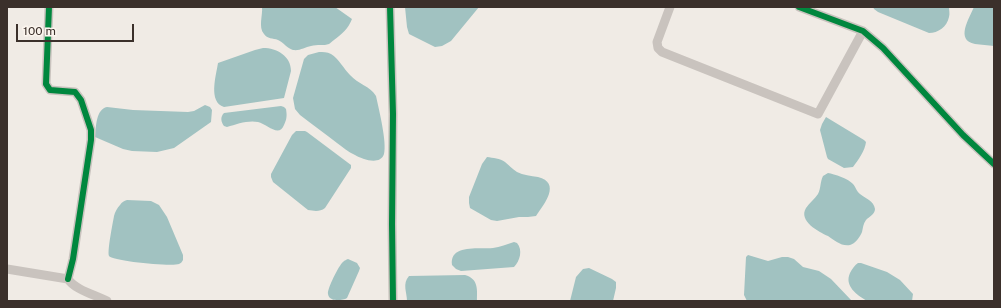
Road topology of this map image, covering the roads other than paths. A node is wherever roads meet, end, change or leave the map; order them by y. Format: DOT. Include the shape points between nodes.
graph roads {
  1 [pos="49,7"];
  2 [pos="390,7"];
  3 [pos="670,7"];
  4 [pos="799,7"];
  5 [pos="863,31"];
  6 [pos="994,164"];
  7 [pos="7,269"];
  8 [pos="68,279"];
  9 [pos="108,301"];
  10 [pos="393,301"];
  1 -- 8 [label="street" via="46,84 50,90 75,92 81,100 91,140"];
  2 -- 10 [label="street"];
  3 -- 5 [label="street" via="657,42 662,52 818,114"];
  4 -- 5 [label="street"];
  5 -- 6 [label="street" via="883,48 963,135"];
  7 -- 8 [label="street"];
  8 -- 9 [label="street" via="71,284"];
}
